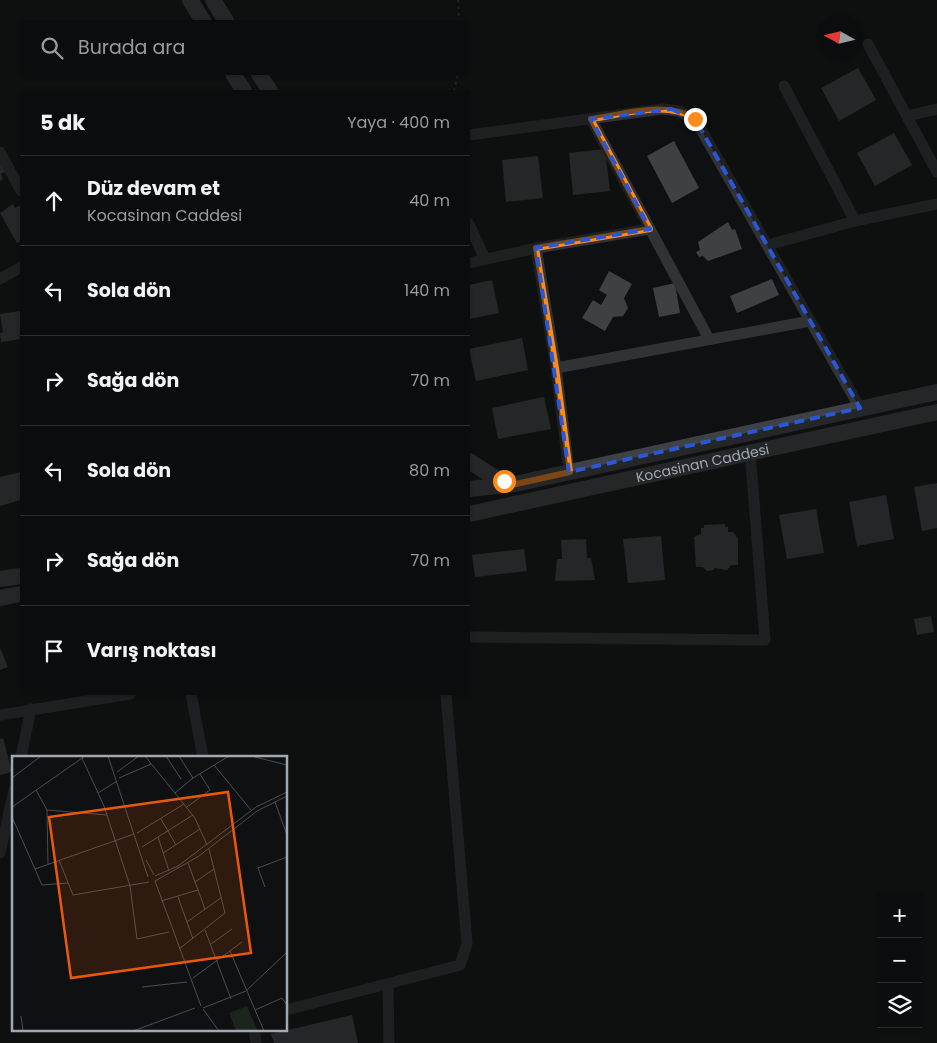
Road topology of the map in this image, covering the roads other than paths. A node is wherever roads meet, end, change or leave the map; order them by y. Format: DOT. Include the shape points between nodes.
graph roads {
  1 [pos="190,0"];
  2 [pos="214,0"];
  3 [pos="201,20"];
  4 [pos="225,20"];
  5 [pos="868,44"];
  6 [pos="235,75"];
  7 [pos="260,75"];
  8 [pos="784,86"];
  9 [pos="243,90"];
  10 [pos="269,90"];
  11 [pos="937,109"];
  12 [pos="907,116"];
  13 [pos="591,119"];
  14 [pos="470,135"];
  15 [pos="0,152"];
  16 [pos="937,172"];
  17 [pos="20,189"];
  18 [pos="937,204"];
  19 [pos="854,221"];
  20 [pos="470,226"];
  21 [pos="650,229"];
  22 [pos="768,244"];
  23 [pos="536,248"];
  24 [pos="485,259"];
  25 [pos="470,263"];
  26 [pos="20,268"];
  27 [pos="0,279"];
  28 [pos="810,321"];
  29 [pos="709,339"];
  30 [pos="556,368"];
  31 [pos="937,392"];
  32 [pos="860,408"];
  33 [pos="937,412"];
  34 [pos="750,452"];
  35 [pos="470,462"];
  36 [pos="570,472"];
  37 [pos="516,484"];
  38 [pos="470,489"];
  39 [pos="470,514"];
  40 [pos="20,576"];
  41 [pos="0,580"];
  42 [pos="20,594"];
  43 [pos="0,598"];
  44 [pos="470,637"];
  45 [pos="123,695"];
  46 [pos="191,695"];
  47 [pos="446,695"];
  48 [pos="31,709"];
  49 [pos="0,716"];
  50 [pos="21,756"];
  51 [pos="203,756"];
  52 [pos="12,799"];
  53 [pos="0,853"];
  54 [pos="388,984"];
  55 [pos="288,1009"];
  56 [pos="254,1030"];
  57 [pos="256,1043"];
  58 [pos="389,1043"];
  1 -- 3 [label="main road"];
  2 -- 4 [label="main road"];
  5 -- 12 [label="street"];
  6 -- 9 [label="main road"];
  7 -- 10 [label="main road"];
  8 -- 19 [label="street"];
  11 -- 12 [label="street"];
  12 -- 16 [label="street"];
  13 -- 14 [label="street"];
  13 -- 21 [label="street"];
  13 -- 22 [label="street" via="663,109 679,111 695,119"];
  15 -- 17 [label="street"];
  18 -- 19 [label="street"];
  19 -- 22 [label="street"];
  20 -- 24 [label="street"];
  21 -- 23 [label="street"];
  21 -- 29 [label="street"];
  22 -- 28 [label="street"];
  23 -- 24 [label="street"];
  23 -- 30 [label="street"];
  24 -- 25 [label="street"];
  26 -- 27 [label="street"];
  28 -- 29 [label="street"];
  28 -- 32 [label="street"];
  29 -- 30 [label="street"];
  30 -- 36 [label="street"];
  31 -- 32 [label="main road, Kocasinan Caddesi"];
  32 -- 36 [label="main road, Kocasinan Caddesi"];
  33 -- 34 [label="main road, Kocasinan Caddesi"];
  34 -- 39 [label="main road, Kocasinan Caddesi"];
  34 -- 44 [label="street" via="765,640"];
  35 -- 37 [label="main road" via="494,477"];
  36 -- 37 [label="main road, Kocasinan Caddesi"];
  37 -- 38 [label="main road, Kocasinan Caddesi"];
  40 -- 41 [label="main road"];
  42 -- 43 [label="main road"];
  45 -- 48 [label="street"];
  46 -- 51 [label="street"];
  47 -- 54 [label="street" via="467,944 460,965"];
  48 -- 49 [label="street"];
  48 -- 50 [label="street"];
  52 -- 53 [label="street"];
  54 -- 55 [label="street"];
  54 -- 58 [label="street"];
  56 -- 57 [label="street"];
}
